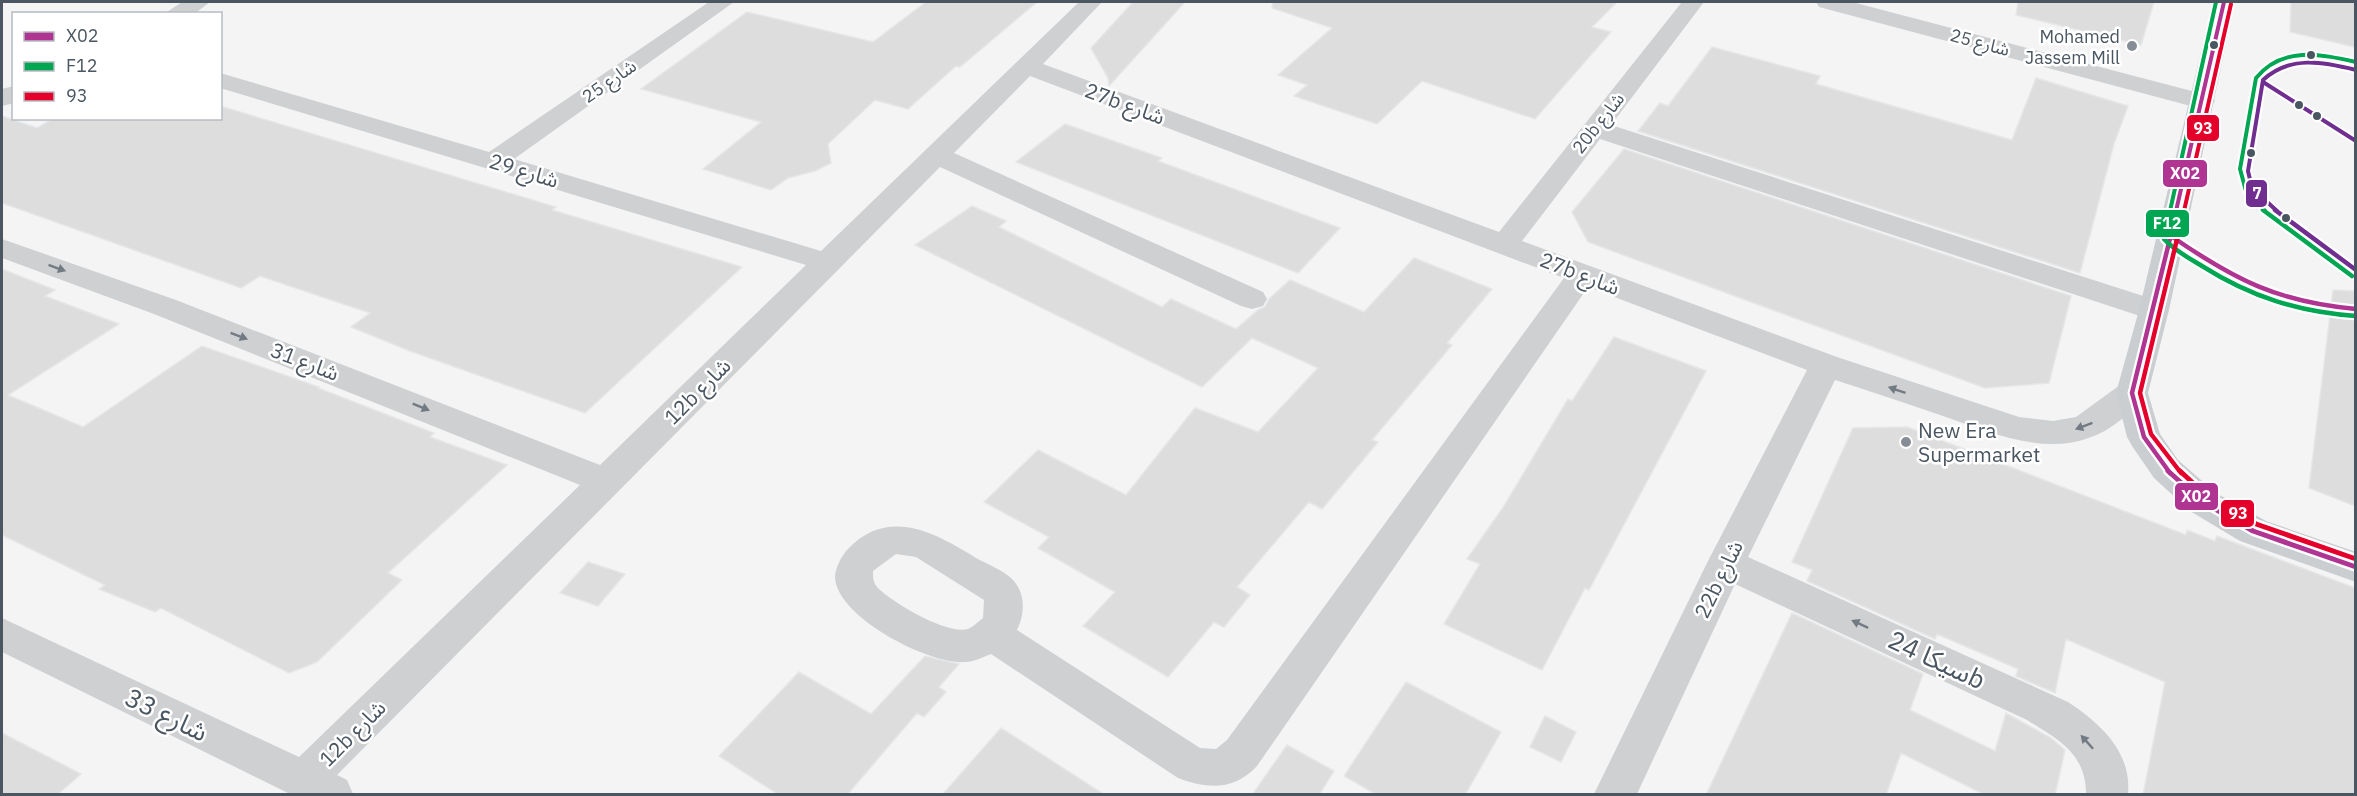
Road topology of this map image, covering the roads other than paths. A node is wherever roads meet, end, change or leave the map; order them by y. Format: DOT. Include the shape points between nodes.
graph roads {
  1 [pos="199,2"];
  2 [pos="723,2"];
  3 [pos="1091,2"];
  4 [pos="1693,2"];
  5 [pos="1827,2"];
  6 [pos="2224,2"];
  7 [pos="179,12"];
  8 [pos="1026,66"];
  9 [pos="222,81"];
  10 [pos="2202,101"];
  11 [pos="1594,128"];
  12 [pos="935,155"];
  13 [pos="494,161"];
  14 [pos="1504,245"];
  15 [pos="2,248"];
  16 [pos="827,262"];
  17 [pos="1582,274"];
  18 [pos="1252,299"];
  19 [pos="2154,310"];
  20 [pos="1826,365"];
  21 [pos="2132,393"];
  22 [pos="606,480"];
  23 [pos="1726,562"];
  24 [pos="2355,567"];
  25 [pos="2,634"];
  26 [pos="992,634"];
  27 [pos="318,787"];
  28 [pos="1615,795"];
  29 [pos="2107,795"];
  1 -- 7 [label="street"];
  2 -- 13 [label="street, شارع 25"];
  3 -- 8 [label="street, 12b شارع"];
  4 -- 11 [label="street, 20b شارع"];
  5 -- 10 [label="street, شارع 25"];
  6 -- 10 [label="main road"];
  8 -- 12 [label="street, 12b شارع"];
  8 -- 14 [label="street, 27b شارع"];
  9 -- 13 [label="street, شارع 29"];
  10 -- 19 [label="main road"];
  11 -- 14 [label="street, 20b شارع"];
  11 -- 19 [label="street"];
  12 -- 16 [label="street, 12b شارع"];
  12 -- 18 [label="street"];
  13 -- 16 [label="street, شارع 29"];
  14 -- 17 [label="street, 27b شارع"];
  15 -- 22 [label="street, شارع 31, one-way" via="208,323"];
  16 -- 22 [label="street, 12b شارع"];
  17 -- 20 [label="street, 27b شارع"];
  17 -- 26 [label="street" via="1248,744 1226,767 1197,768"];
  19 -- 21 [label="main road"];
  21 -- 20 [label="street, 27b شارع, one-way" via="2084,428 2053,433 1988,421"];
  20 -- 23 [label="street, 22b شارع"];
  21 -- 24 [label="main road" via="2144,437 2166,469 2203,502 2253,531"];
  22 -- 27 [label="street, 12b شارع"];
  23 -- 28 [label="street, 22b شارع"];
  29 -- 23 [label="street, سيكا 24b, one-way" via="2104,766 2090,743 2042,707"];
  25 -- 27 [label="street, شارع 33"];
}
